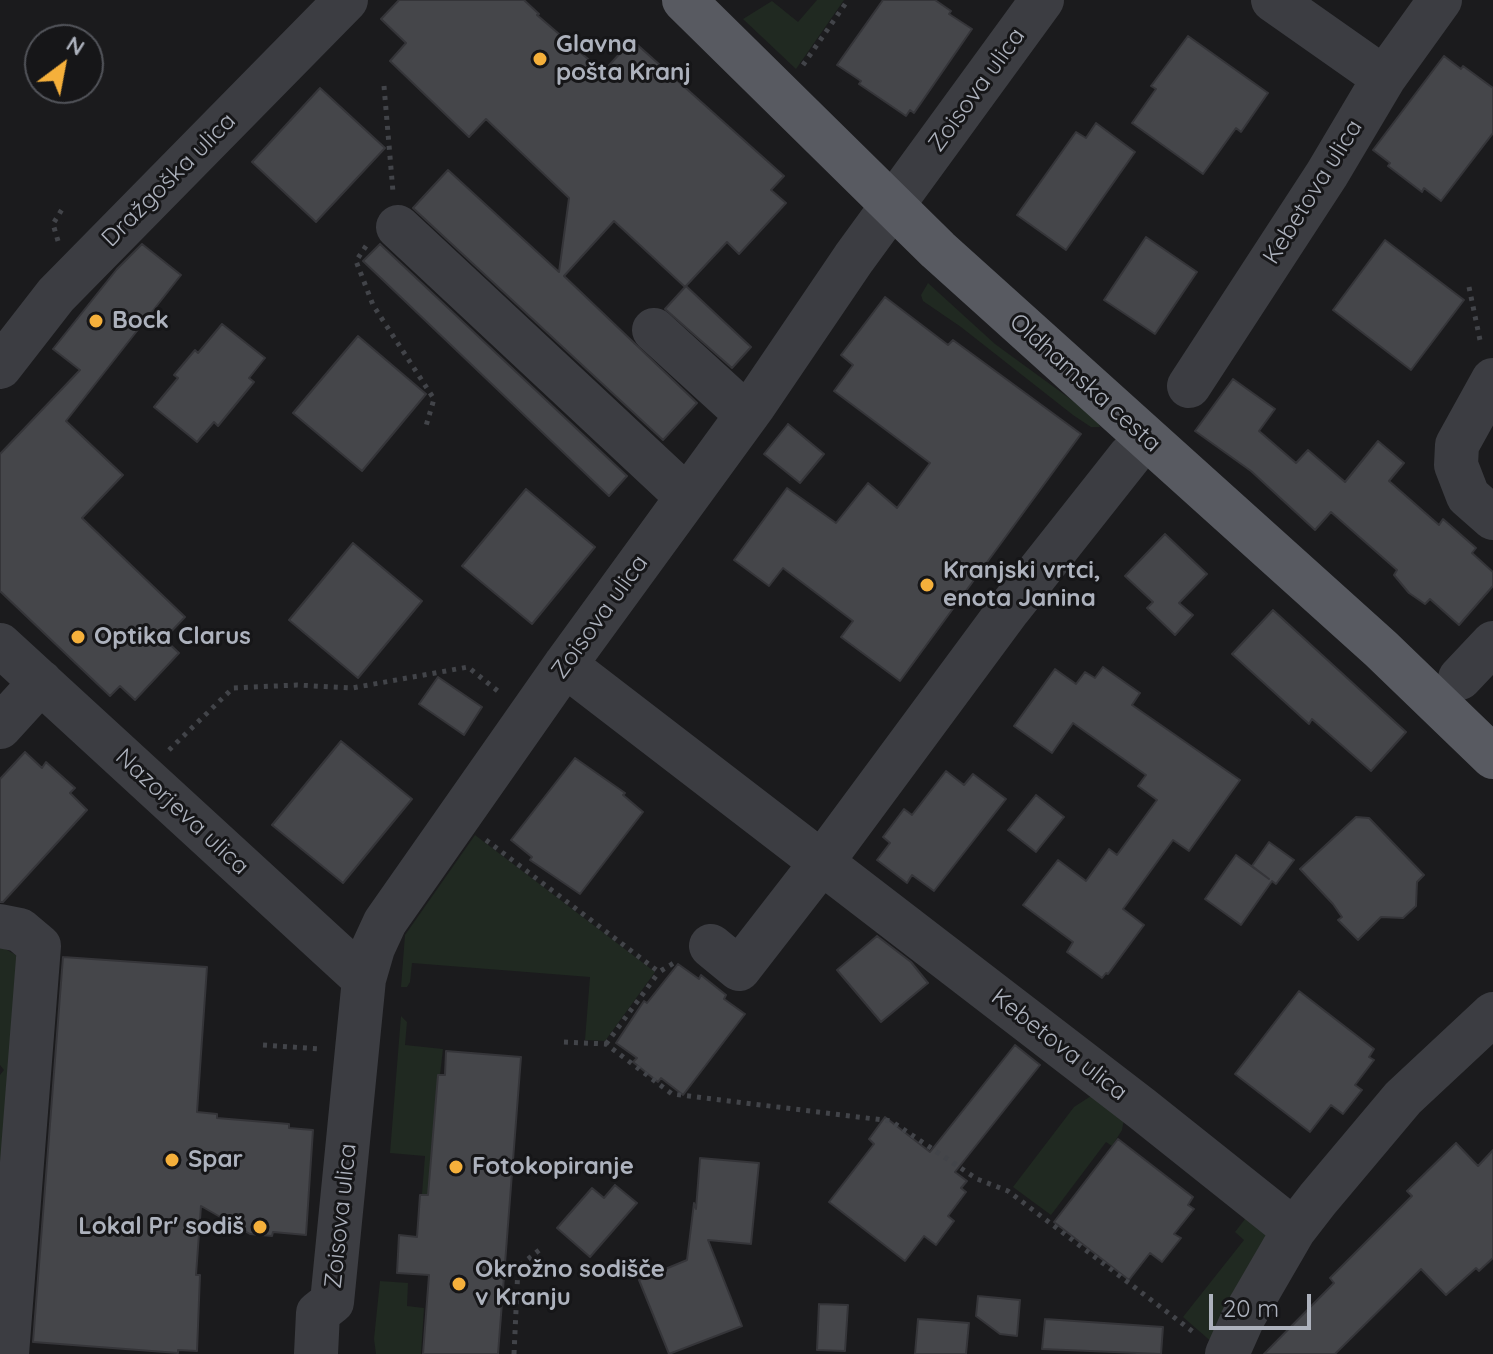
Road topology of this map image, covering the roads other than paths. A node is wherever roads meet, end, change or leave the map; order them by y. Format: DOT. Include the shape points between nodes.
graph roads {
  1 [pos="346,0"];
  2 [pos="684,0"];
  3 [pos="1042,0"];
  4 [pos="1273,0"];
  5 [pos="1440,0"];
  6 [pos="1384,78"];
  7 [pos="893,207"];
  8 [pos="398,227"];
  9 [pos="654,330"];
  10 [pos="0,367"];
  11 [pos="1491,383"];
  12 [pos="1189,386"];
  13 [pos="747,415"];
  14 [pos="1130,456"];
  15 [pos="687,497"];
  16 [pos="1493,518"];
  17 [pos="1493,643"];
  18 [pos="0,645"];
  19 [pos="565,665"];
  20 [pos="1460,678"];
  21 [pos="41,682"];
  22 [pos="0,727"];
  23 [pos="1493,757"];
  24 [pos="822,862"];
  25 [pos="0,926"];
  26 [pos="711,946"];
  27 [pos="364,979"];
  28 [pos="1493,1014"];
  29 [pos="1294,1230"];
  30 [pos="332,1302"];
  31 [pos="1213,1345"];
  32 [pos="7,1354"];
  33 [pos="316,1354"];
  34 [pos="346,1354"];
  1 -- 10 [label="street, Dražgoška ulica" via="56,295"];
  2 -- 7 [label="main road, Oldhamska cesta"];
  3 -- 7 [label="street, Zoisova ulica"];
  4 -- 6 [label="street"];
  5 -- 6 [label="street, Kebetova ulica"];
  6 -- 12 [label="street, Kebetova ulica"];
  7 -- 13 [label="street, Zoisova ulica"];
  7 -- 23 [label="main road, Oldhamska cesta"];
  8 -- 15 [label="street"];
  9 -- 13 [label="street"];
  11 -- 16 [label="street" via="1457,445 1456,465 1468,496"];
  13 -- 15 [label="street, Zoisova ulica"];
  14 -- 24 [label="street"];
  15 -- 19 [label="street, Zoisova ulica"];
  17 -- 20 [label="street"];
  18 -- 21 [label="street, Nazorjeva ulica"];
  19 -- 24 [label="street, Kebetova ulica"];
  19 -- 27 [label="street, Zoisova ulica" via="392,911"];
  21 -- 22 [label="street"];
  21 -- 27 [label="street, Nazorjeva ulica"];
  24 -- 26 [label="street" via="739,969"];
  24 -- 29 [label="street, Kebetova ulica"];
  25 -- 32 [label="street" via="20,930 39,946"];
  27 -- 30 [label="street, Zoisova ulica"];
  28 -- 29 [label="street" via="1403,1098"];
  29 -- 31 [label="street" via="1243,1318"];
  30 -- 33 [label="street, Zoisova ulica" via="318,1313"];
  30 -- 34 [label="street, Zoisova ulica" via="344,1315"];
}
